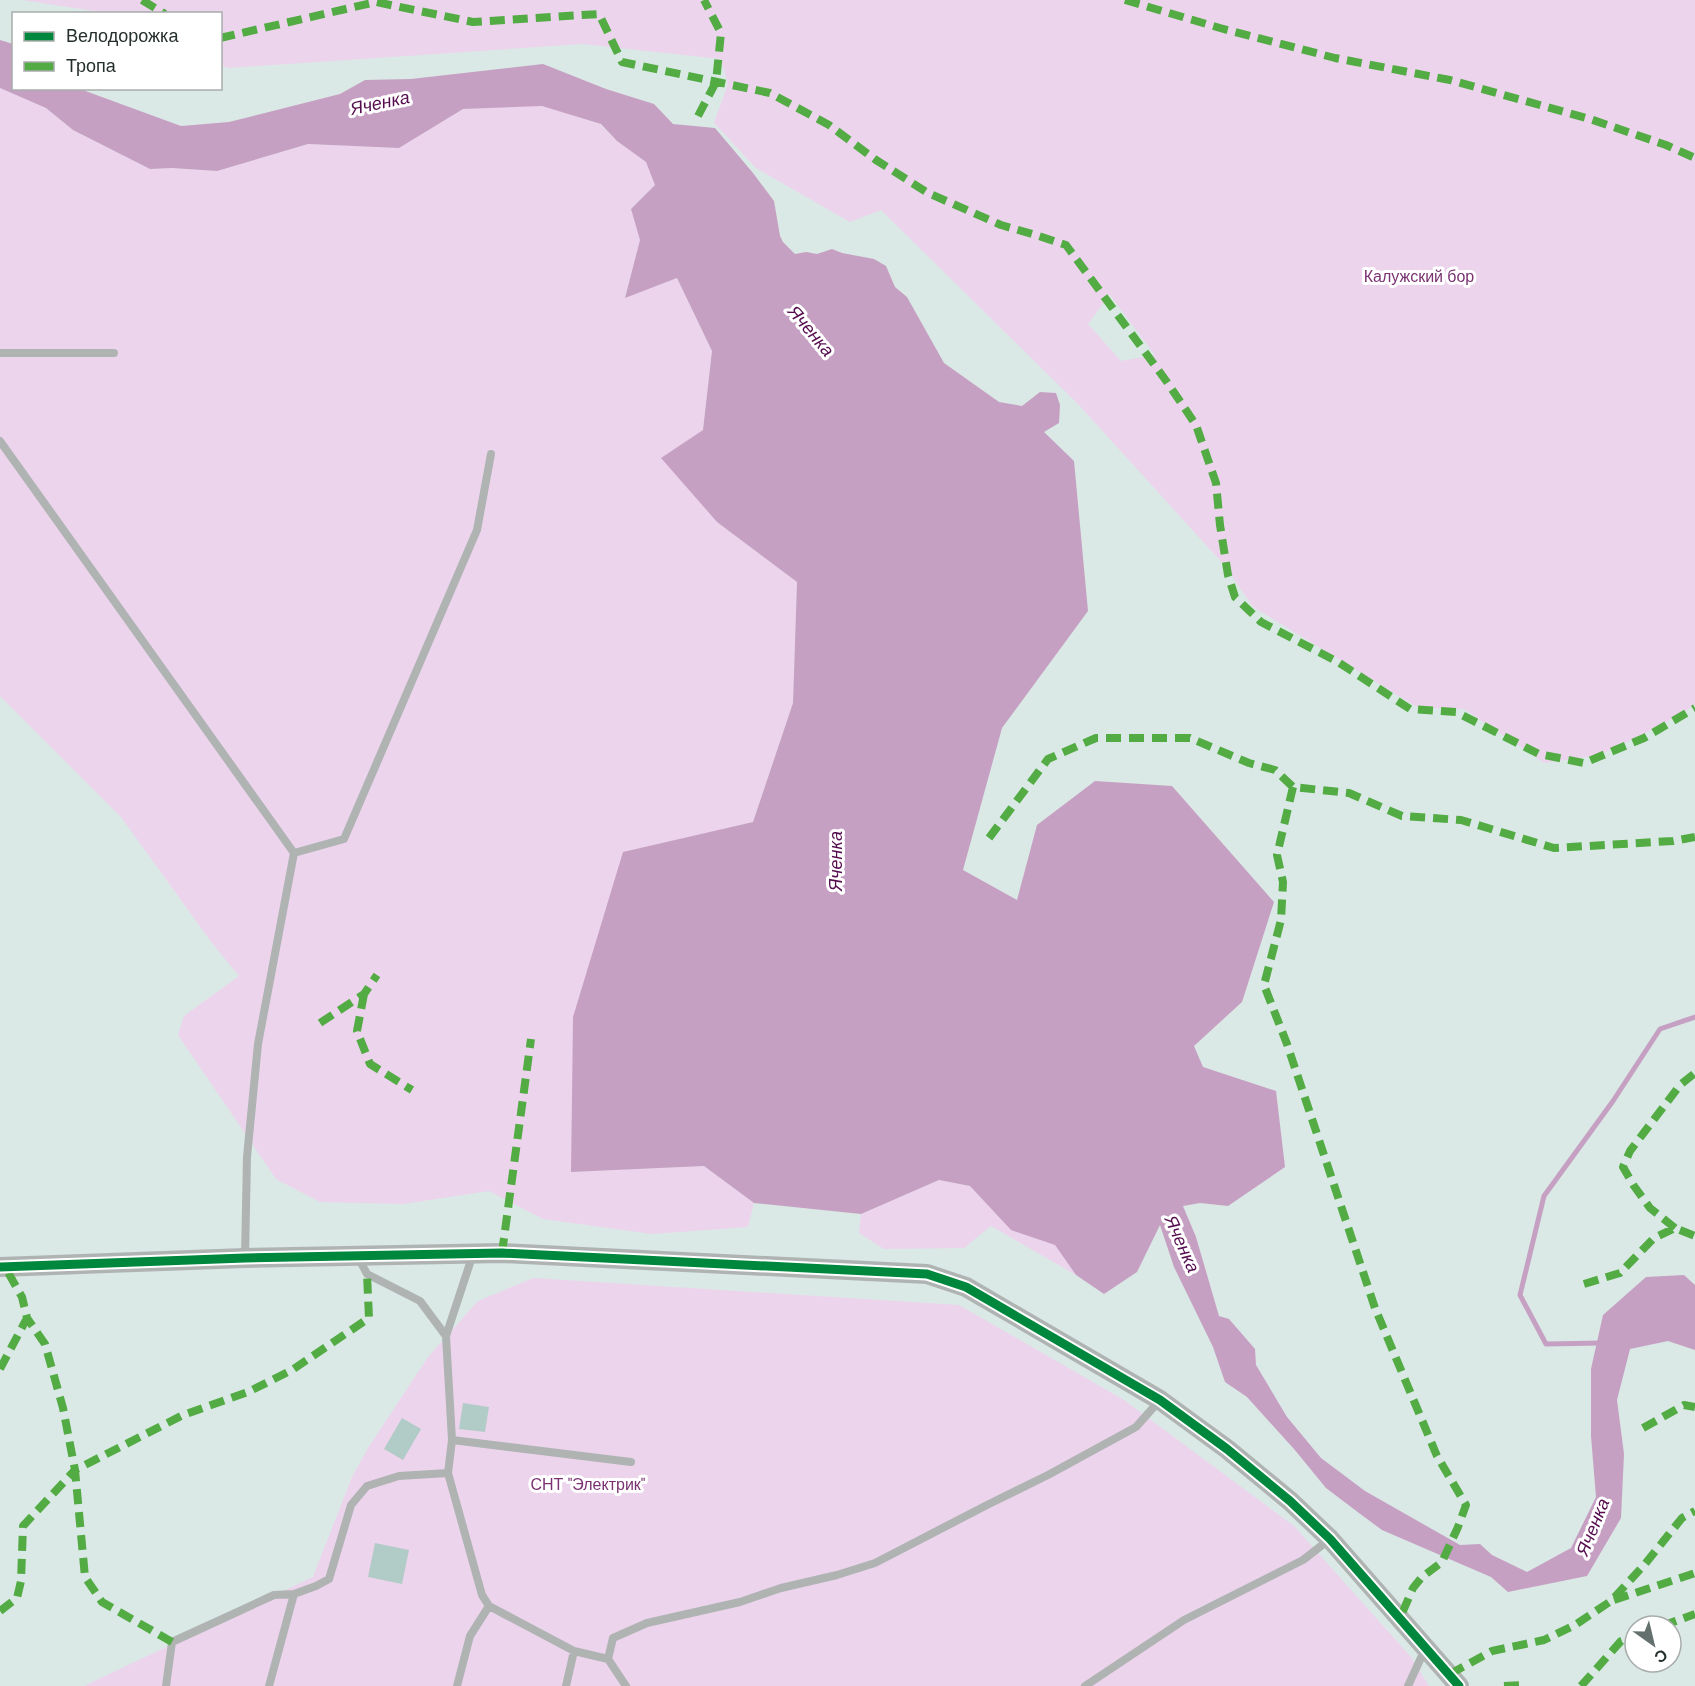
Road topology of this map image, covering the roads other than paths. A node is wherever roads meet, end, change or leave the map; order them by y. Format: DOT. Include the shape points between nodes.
graph roads {
  1 [pos="0,353"];
  2 [pos="114,353"];
  3 [pos="0,441"];
  4 [pos="491,454"];
  5 [pos="294,853"];
  6 [pos="473,1254"];
  7 [pos="357,1256"];
  8 [pos="244,1258"];
  9 [pos="0,1267"];
  10 [pos="446,1336"];
  11 [pos="1160,1400"];
  12 [pos="452,1440"];
  13 [pos="631,1462"];
  14 [pos="448,1473"];
  15 [pos="1330,1539"];
  16 [pos="294,1594"];
  17 [pos="489,1606"];
  18 [pos="1426,1646"];
  19 [pos="574,1651"];
  20 [pos="608,1659"];
  21 [pos="166,1686"];
  22 [pos="269,1686"];
  23 [pos="457,1686"];
  24 [pos="566,1686"];
  25 [pos="626,1686"];
  26 [pos="1085,1686"];
  27 [pos="1408,1686"];
  28 [pos="1460,1686"];
  1 -- 2 [label="lane"];
  3 -- 5 [label="lane"];
  4 -- 5 [label="lane" via="477,530 344,839"];
  5 -- 8 [label="lane" via="258,1044 247,1157"];
  6 -- 7 [label="street"];
  6 -- 10 [label="lane"];
  6 -- 11 [label="street" via="927,1274 966,1287"];
  7 -- 8 [label="street"];
  7 -- 10 [label="lane" via="368,1274 420,1301"];
  8 -- 9 [label="street"];
  10 -- 12 [label="lane"];
  11 -- 15 [label="street" via="1227,1449"];
  11 -- 20 [label="lane" via="1136,1427 875,1563 740,1602 647,1623 613,1638"];
  12 -- 13 [label="lane"];
  12 -- 14 [label="lane"];
  14 -- 16 [label="lane" via="399,1476 367,1486 351,1505 329,1579"];
  14 -- 17 [label="lane" via="482,1595"];
  15 -- 18 [label="street"];
  15 -- 26 [label="lane" via="1303,1560 1184,1620"];
  16 -- 21 [label="lane" via="274,1595 172,1642"];
  16 -- 22 [label="lane"];
  17 -- 19 [label="lane"];
  17 -- 23 [label="lane" via="470,1636"];
  18 -- 27 [label="lane"];
  18 -- 28 [label="street"];
  19 -- 20 [label="lane"];
  19 -- 24 [label="lane"];
  20 -- 25 [label="lane"];
}
